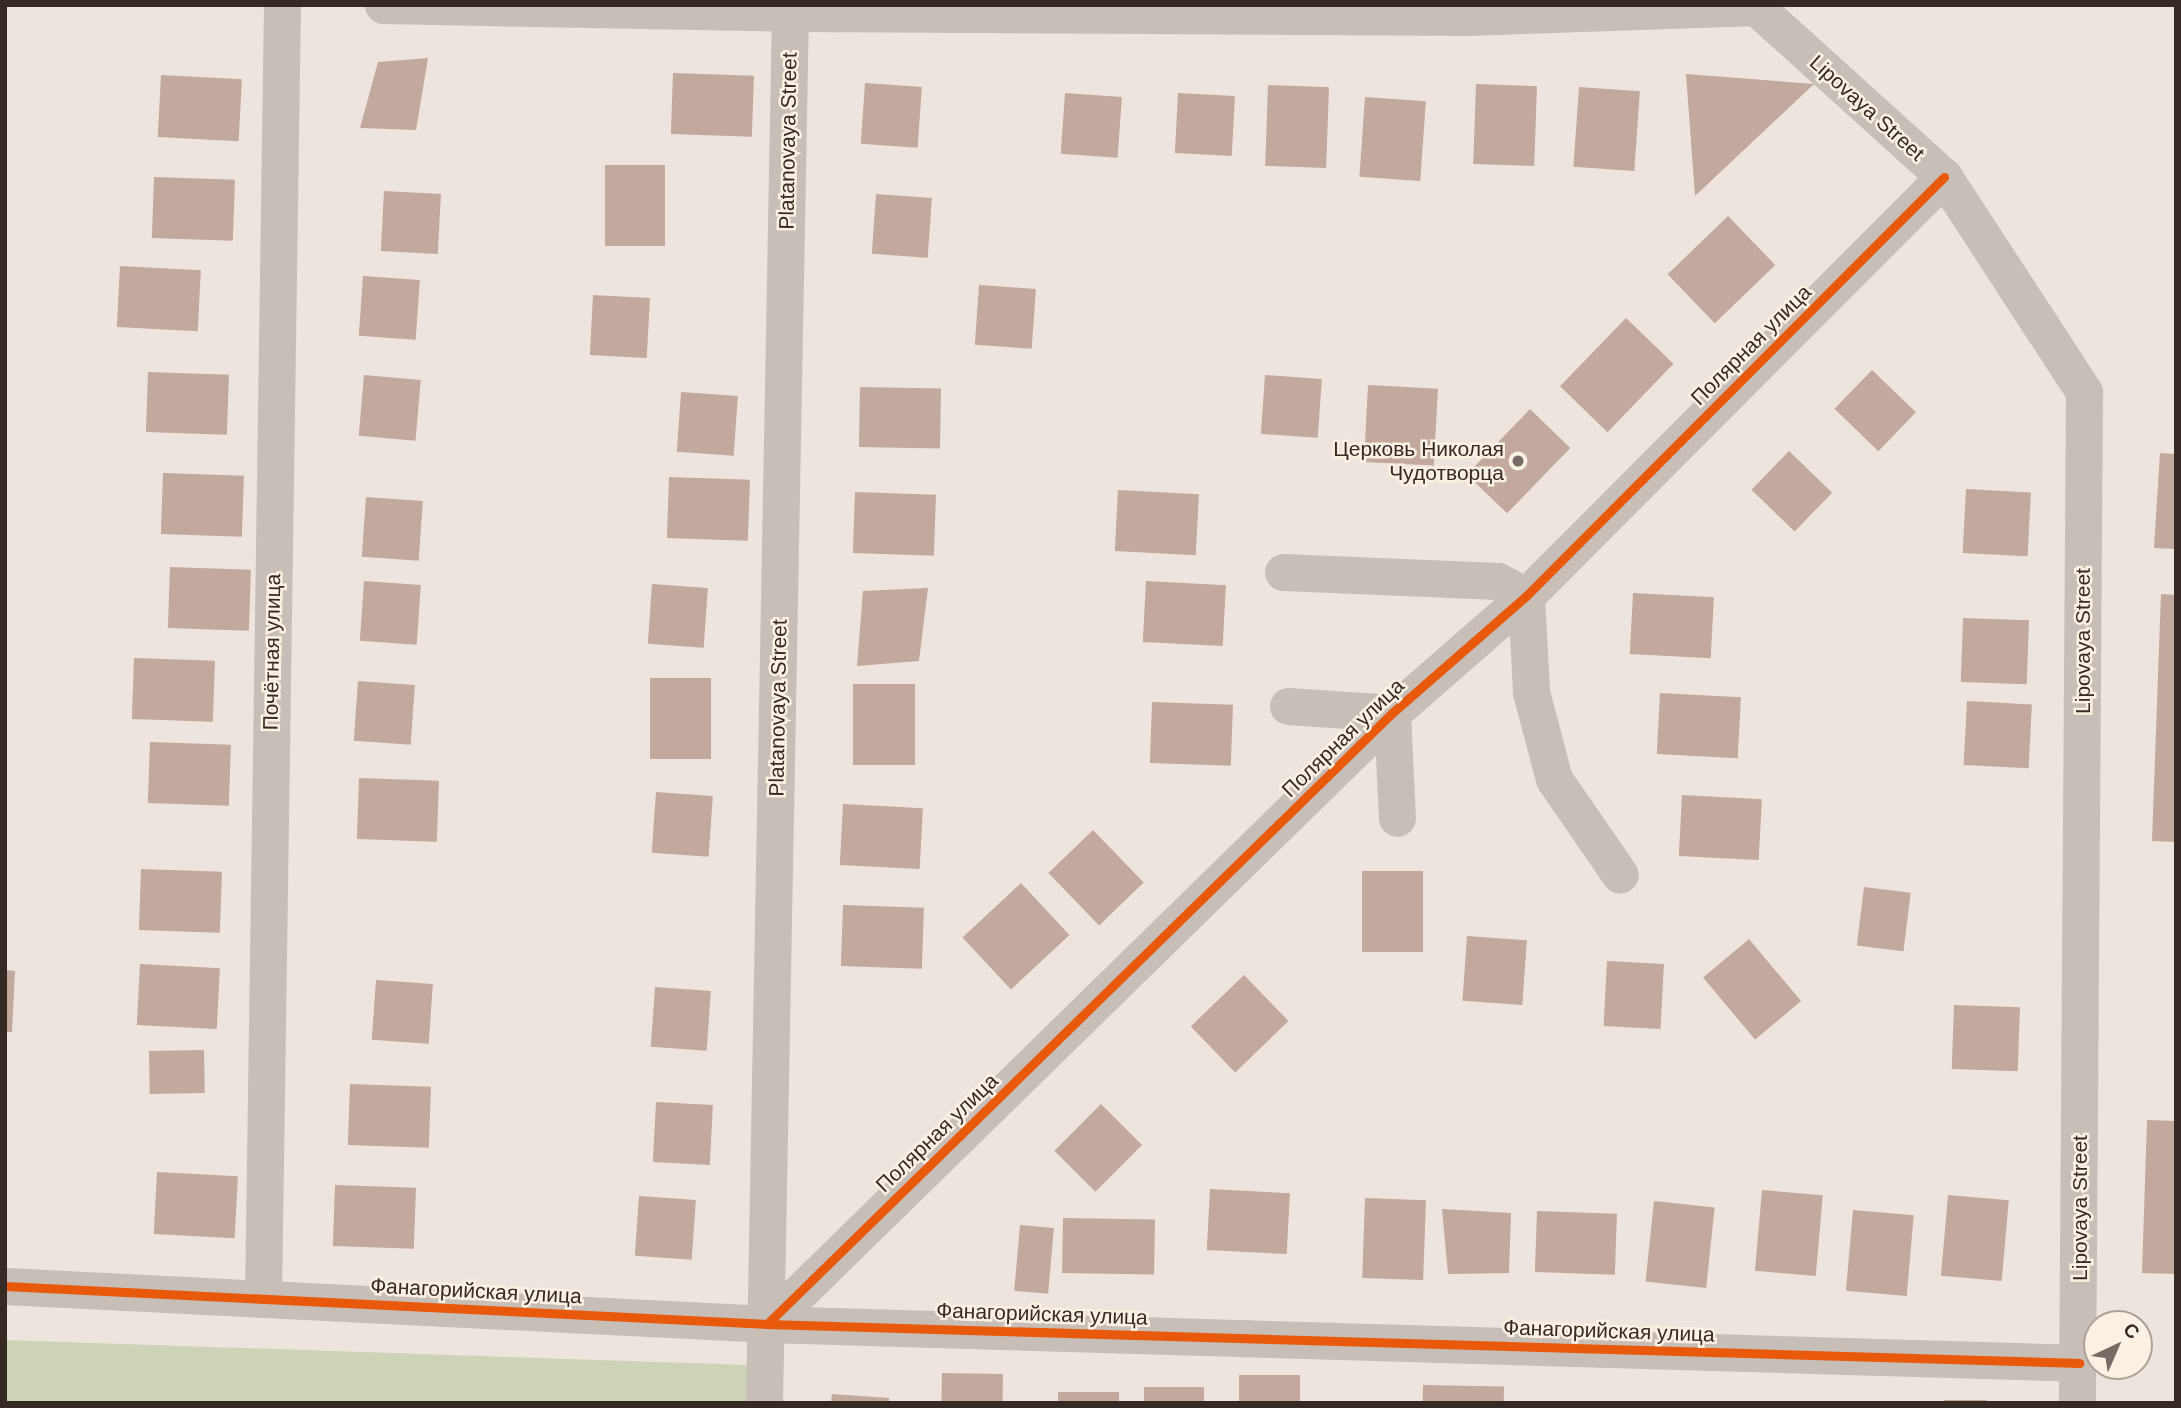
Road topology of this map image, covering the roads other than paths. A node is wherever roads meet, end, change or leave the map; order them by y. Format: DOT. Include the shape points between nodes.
graph roads {
  1 [pos="282,5"];
  2 [pos="383,5"];
  3 [pos="1756,6"];
  4 [pos="1459,11"];
  5 [pos="790,13"];
  6 [pos="1944,177"];
  7 [pos="1283,572"];
  8 [pos="1526,596"];
  9 [pos="1289,706"];
  10 [pos="1392,713"];
  11 [pos="1397,818"];
  12 [pos="1620,875"];
  13 [pos="5,1286"];
  14 [pos="263,1298"];
  15 [pos="766,1324"];
  16 [pos="2079,1363"];
  17 [pos="764,1403"];
  18 [pos="2077,1403"];
  1 -- 14 [label="street, Почётная улица"];
  2 -- 5 [label="street"];
  3 -- 4 [label="street"];
  3 -- 6 [label="street, Lipovaya Street"];
  4 -- 5 [label="street"];
  5 -- 15 [label="street, Platanovaya Street"];
  6 -- 8 [label="street, Полярная улица"];
  6 -- 16 [label="street, Lipovaya Street" via="2084,392"];
  7 -- 8 [label="street" via="1498,581"];
  8 -- 10 [label="street, Полярная улица"];
  8 -- 12 [label="street" via="1531,692 1554,779"];
  9 -- 10 [label="street"];
  10 -- 11 [label="street"];
  10 -- 15 [label="street, Полярная улица"];
  13 -- 14 [label="street, Фанагорийская улица"];
  14 -- 15 [label="street, Фанагорийская улица"];
  15 -- 16 [label="street, Фанагорийская улица"];
  15 -- 17 [label="street, Platanovaya Street"];
  16 -- 18 [label="street, Lipovaya Street"];
}
